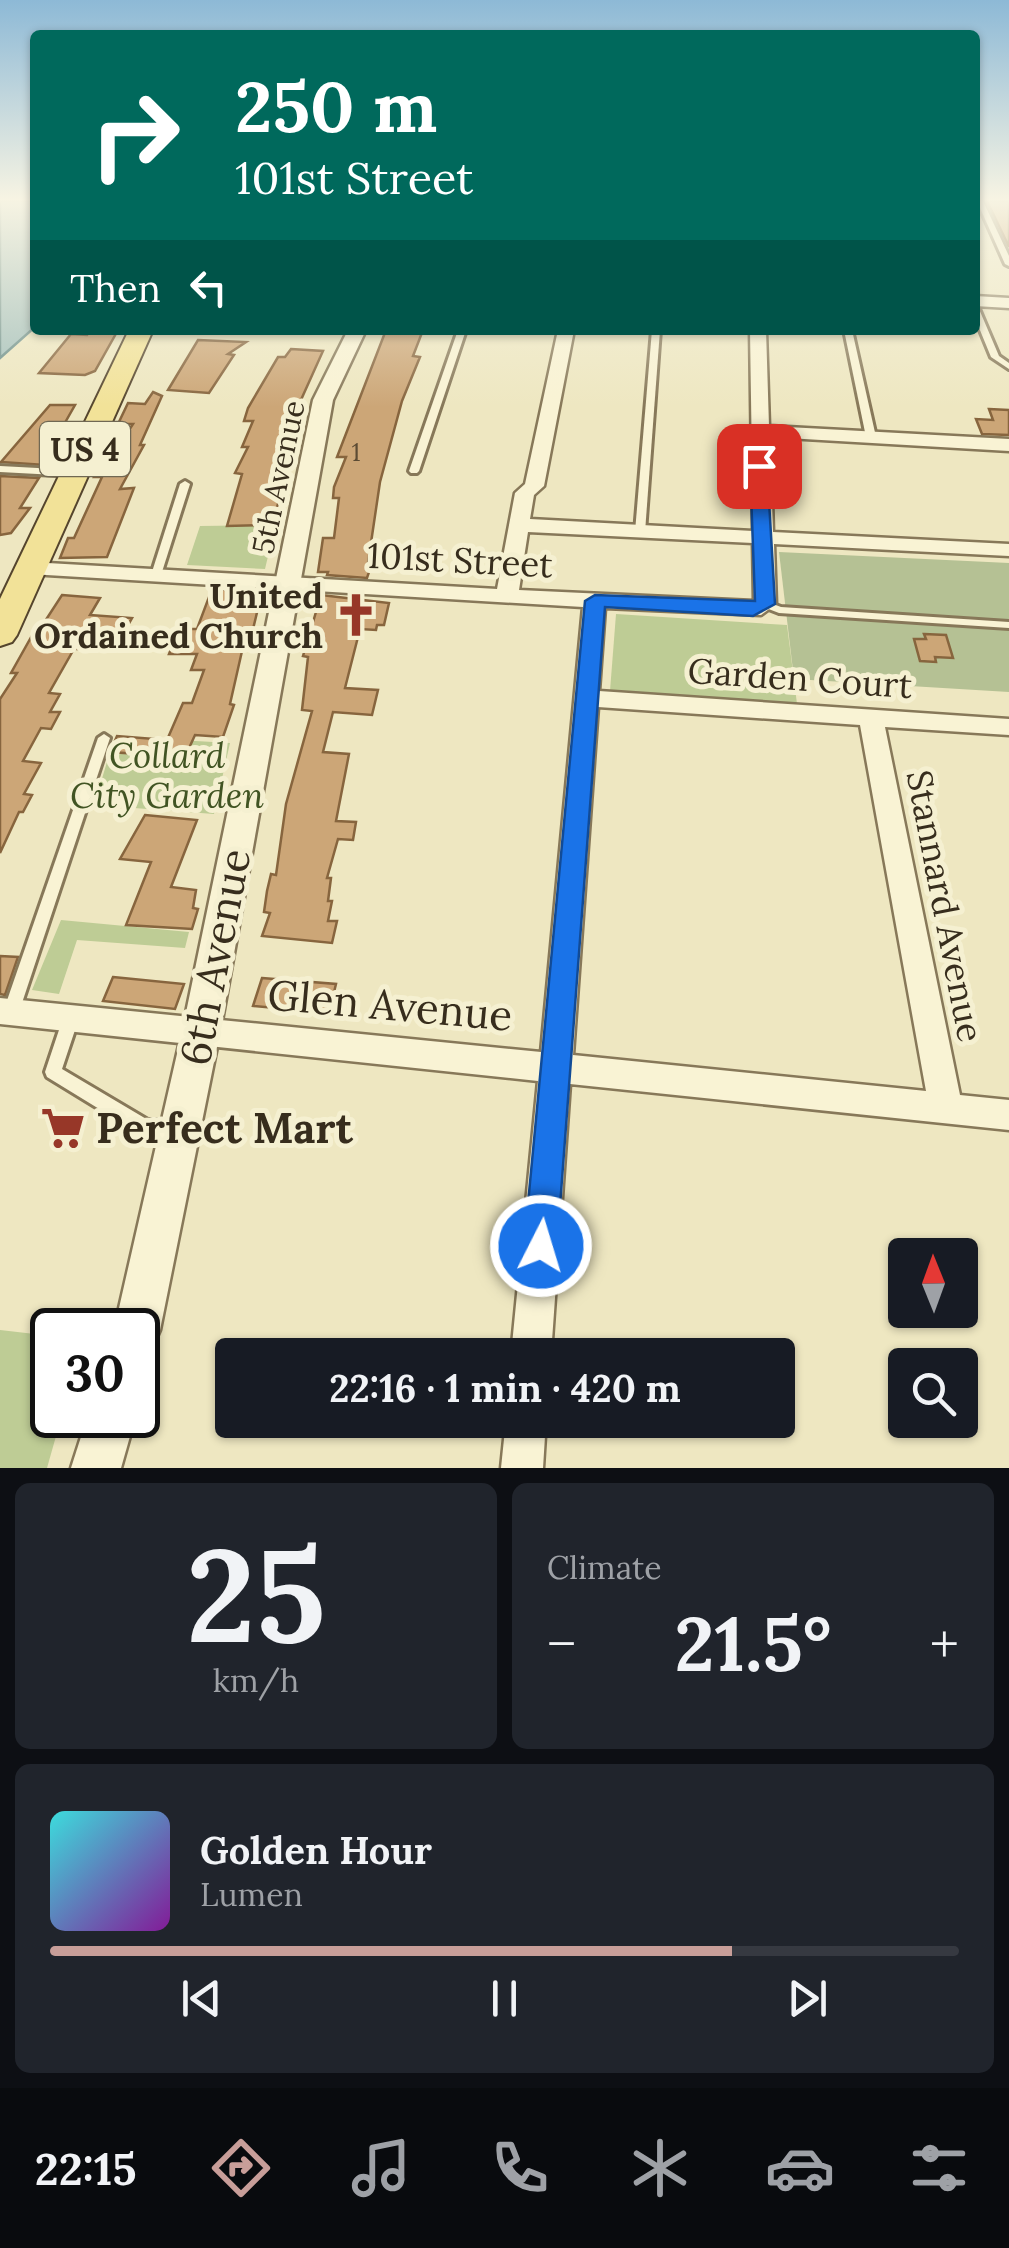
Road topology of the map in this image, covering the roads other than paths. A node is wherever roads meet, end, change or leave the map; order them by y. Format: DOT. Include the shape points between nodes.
graph roads {
  1 [pos="980,302"];
  2 [pos="1009,303"];
  3 [pos="980,321"];
  4 [pos="139,335"];
  5 [pos="355,335"];
  6 [pos="460,335"];
  7 [pos="552,335"];
  8 [pos="565,335"];
  9 [pos="656,335"];
  10 [pos="746,335"];
  11 [pos="758,335"];
  12 [pos="849,335"];
  13 [pos="992,351"];
  14 [pos="1009,352"];
  15 [pos="1009,366"];
  16 [pos="758,426"];
  17 [pos="871,438"];
  18 [pos="1009,445"];
  19 [pos="0,469"];
  20 [pos="414,471"];
  21 [pos="75,473"];
  22 [pos="185,484"];
  23 [pos="526,493"];
  24 [pos="520,525"];
  25 [pos="640,532"];
  26 [pos="760,538"];
  27 [pos="1009,550"];
  28 [pos="30,568"];
  29 [pos="156,575"];
  30 [pos="288,583"];
  31 [pos="507,596"];
  32 [pos="595,601"];
  33 [pos="765,604"];
  34 [pos="1009,625"];
  35 [pos="0,636"];
  36 [pos="587,698"];
  37 [pos="872,718"];
  38 [pos="1009,727"];
  39 [pos="104,738"];
  40 [pos="6,1011"];
  41 [pos="71,1018"];
  42 [pos="201,1032"];
  43 [pos="556,1066"];
  44 [pos="946,1108"];
  45 [pos="1009,1115"];
  46 [pos="182,1128"];
  47 [pos="141,1308"];
  48 [pos="533,1338"];
  49 [pos="105,1438"];
  50 [pos="524,1438"];
  51 [pos="96,1468"];
  52 [pos="522,1468"];
  1 -- 2 [label="street"];
  3 -- 13 [label="lane"];
  4 -- 21 [label="main road, US 4"];
  5 -- 30 [label="street, 5th Avenue" via="323,400"];
  6 -- 20 [label="lane"];
  7 -- 23 [label="street" via="519,486"];
  8 -- 23 [label="street" via="534,486"];
  9 -- 25 [label="lane"];
  10 -- 16 [label="street" via="750,408"];
  11 -- 16 [label="street"];
  12 -- 17 [label="lane"];
  13 -- 14 [label="lane"];
  13 -- 15 [label="lane"];
  16 -- 17 [label="street"];
  16 -- 26 [label="street"];
  17 -- 18 [label="street"];
  19 -- 21 [label="lane"];
  21 -- 28 [label="main road, US 4"];
  22 -- 29 [label="lane"];
  23 -- 24 [label="street"];
  24 -- 25 [label="street"];
  24 -- 31 [label="street"];
  25 -- 26 [label="street"];
  26 -- 27 [label="street"];
  26 -- 33 [label="street"];
  28 -- 29 [label="street, 101st Street"];
  28 -- 35 [label="main road, US 4"];
  29 -- 30 [label="street, 101st Street"];
  30 -- 31 [label="street, 101st Street"];
  30 -- 42 [label="street, 6th Avenue"];
  31 -- 32 [label="street, 101st Street"];
  32 -- 33 [label="street, 101st Street" via="753,610"];
  32 -- 36 [label="street"];
  33 -- 34 [label="lane"];
  36 -- 37 [label="street, Garden Court"];
  36 -- 43 [label="street"];
  37 -- 38 [label="street, Garden Court"];
  37 -- 44 [label="street, Stannard Avenue"];
  39 -- 40 [label="lane"];
  40 -- 41 [label="street, Glen Avenue"];
  41 -- 42 [label="street, Glen Avenue"];
  41 -- 46 [label="lane" via="53,1072 146,1128"];
  42 -- 43 [label="street, Glen Avenue"];
  42 -- 46 [label="street, 6th Avenue"];
  43 -- 44 [label="street, Glen Avenue"];
  43 -- 48 [label="street"];
  44 -- 45 [label="street, Glen Avenue"];
  46 -- 47 [label="street, 6th Avenue"];
  49 -- 51 [label="street"];
  50 -- 52 [label="street"];
}
